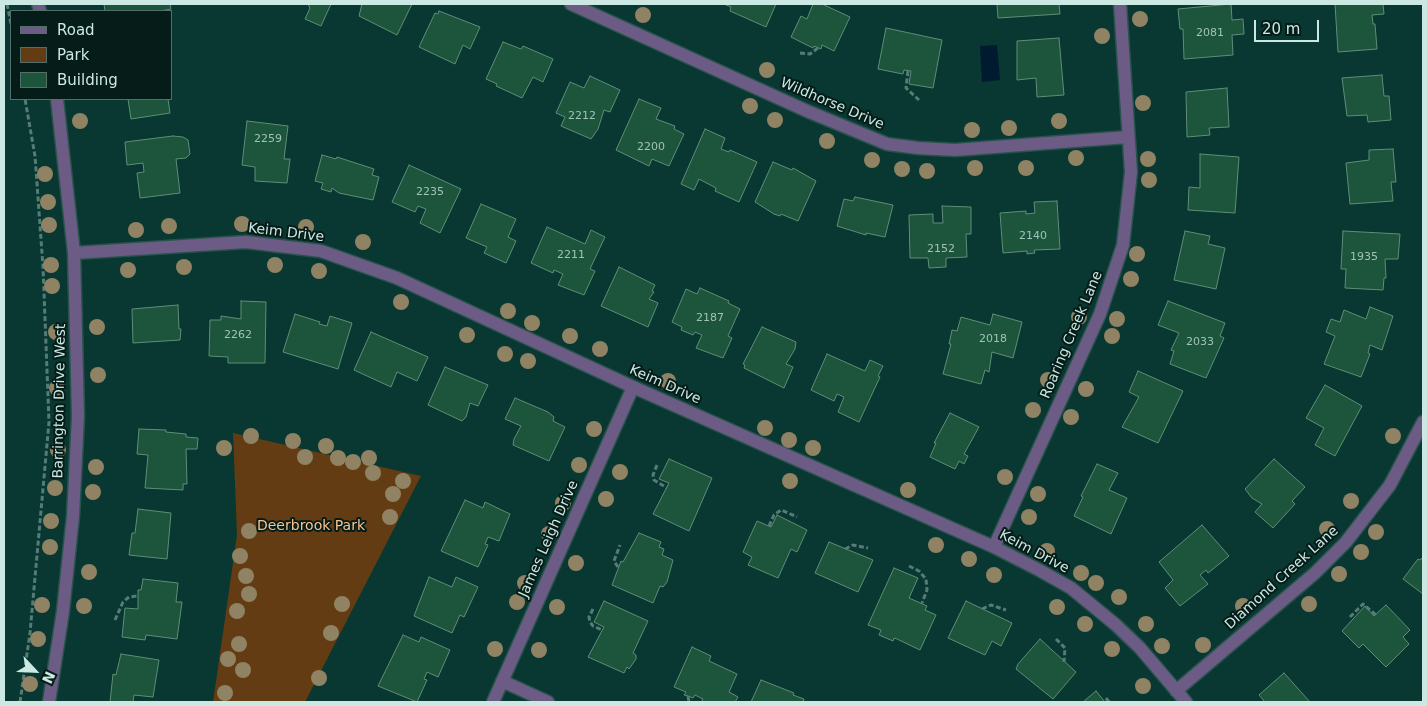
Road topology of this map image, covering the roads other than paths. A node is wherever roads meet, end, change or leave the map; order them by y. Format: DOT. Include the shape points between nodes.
graph roads {
  1 [pos="571,4"];
  2 [pos="1120,4"];
  3 [pos="56,100"];
  4 [pos="1128,137"];
  5 [pos="74,253"];
  6 [pos="633,387"];
  7 [pos="1423,422"];
  8 [pos="994,547"];
  9 [pos="502,681"];
  10 [pos="1176,690"];
  11 [pos="48,702"];
  12 [pos="493,702"];
  13 [pos="548,702"];
  14 [pos="1186,702"];
  1 -- 4 [label="street, Wildhorse Drive" via="887,144 955,150"];
  2 -- 4 [label="street, Roaring Creek Lane"];
  3 -- 5 [label="street, Barrington Drive West"];
  4 -- 8 [label="street, Roaring Creek Lane" via="1129,206 1113,280"];
  5 -- 6 [label="street, Keim Drive" via="246,242 321,251 397,278"];
  5 -- 11 [label="street, Barrington Drive West" via="78,397 74,496 63,613"];
  6 -- 8 [label="street, Keim Drive"];
  6 -- 9 [label="street, James Leigh Drive"];
  7 -- 10 [label="street, Diamond Creek Lane" via="1390,485 1346,542"];
  8 -- 10 [label="street, Keim Drive" via="1093,604 1140,648"];
  9 -- 12 [label="street, James Leigh Drive"];
  9 -- 13 [label="street"];
  10 -- 14 [label="street, Keim Drive"];
}
